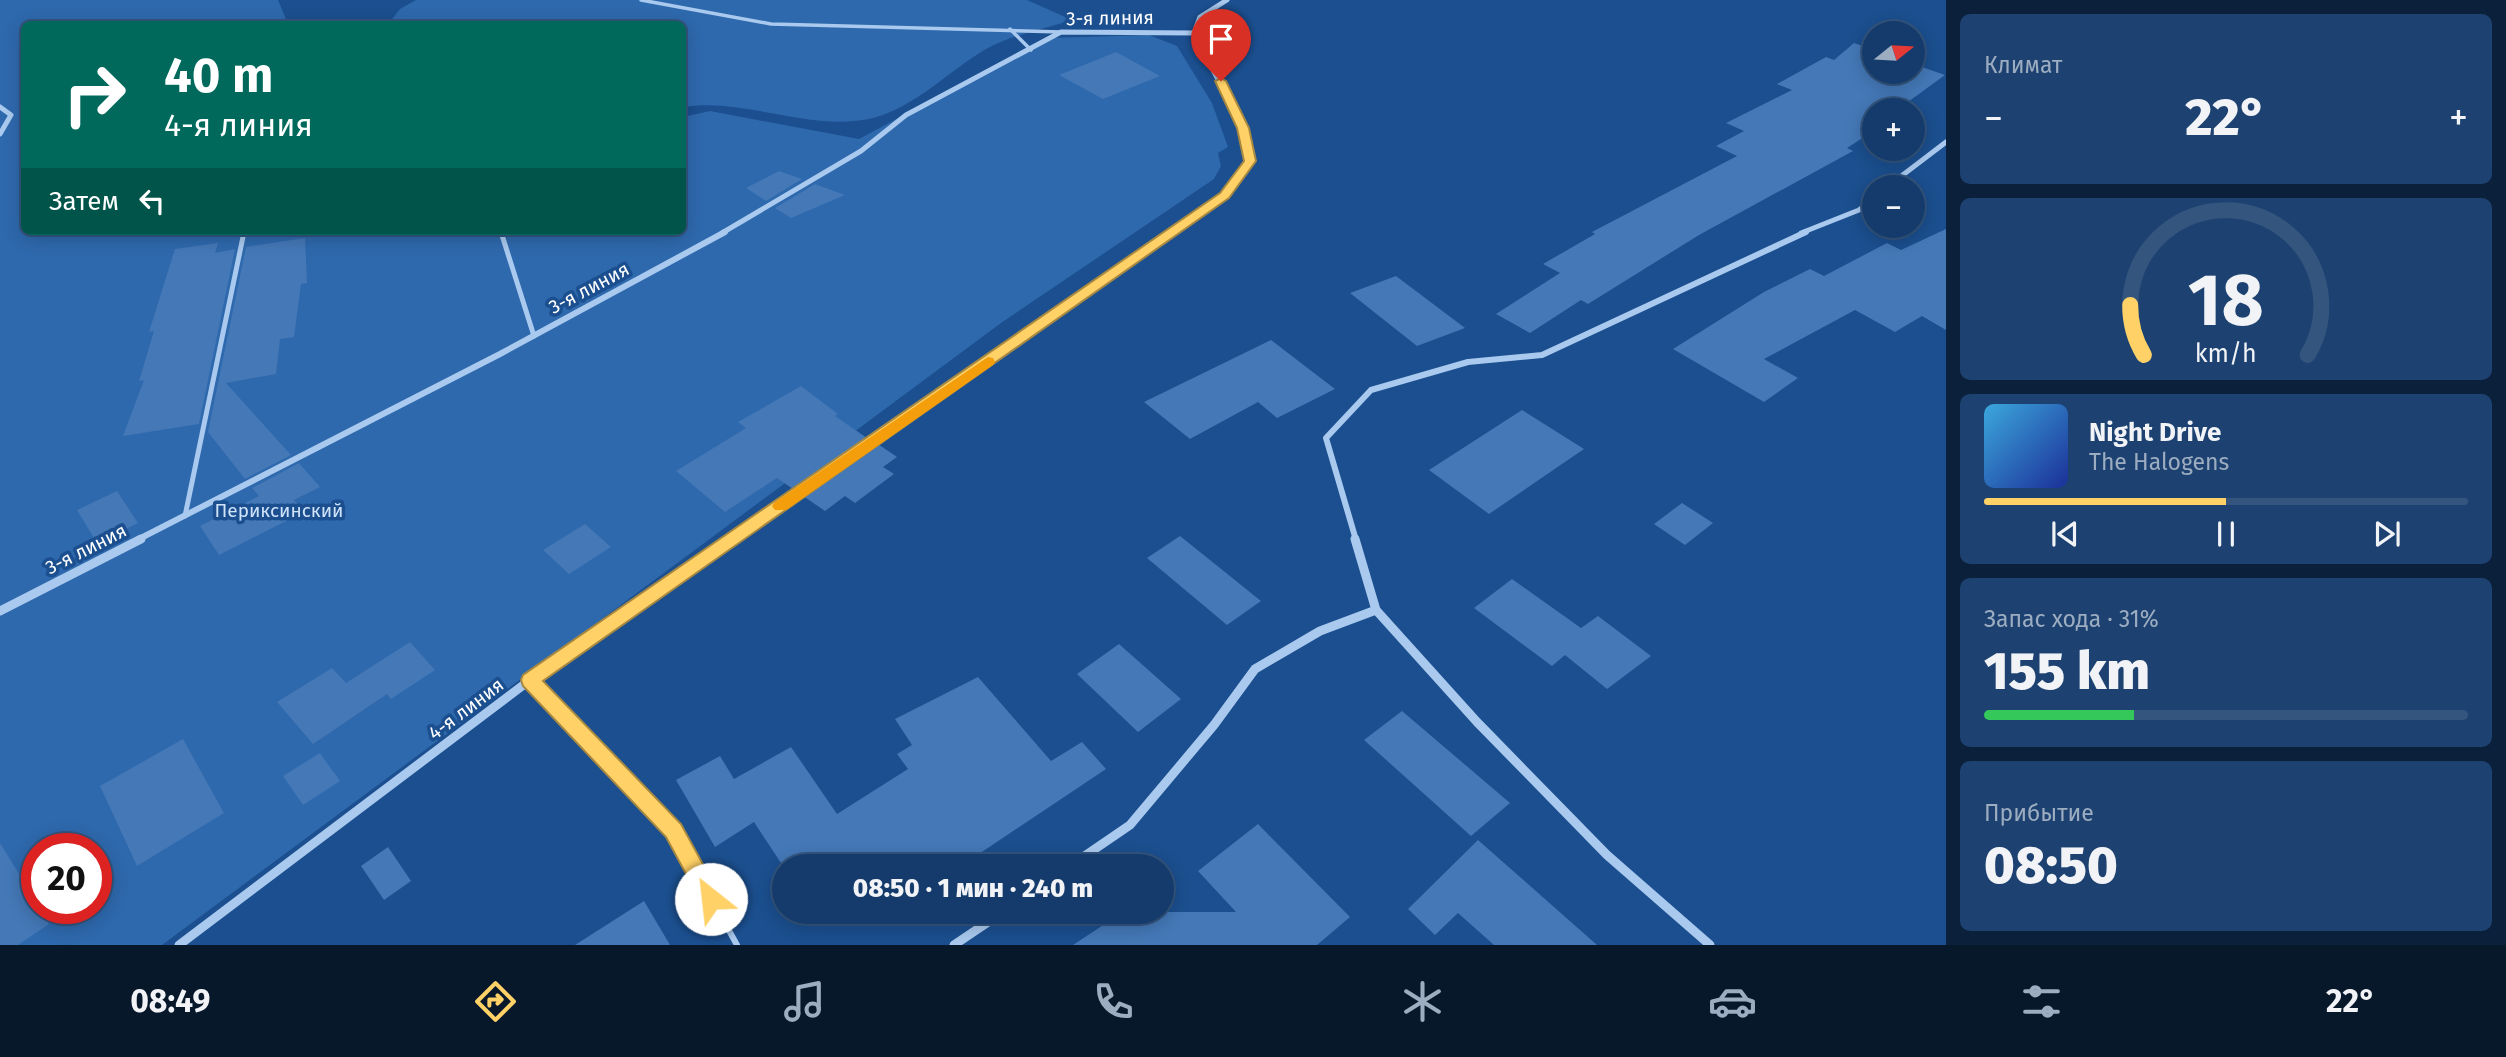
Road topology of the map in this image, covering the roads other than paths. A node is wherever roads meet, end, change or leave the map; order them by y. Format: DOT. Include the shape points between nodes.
graph roads {
  1 [pos="641,0"];
  2 [pos="1227,0"];
  3 [pos="1010,29"];
  4 [pos="1061,32"];
  5 [pos="1194,33"];
  6 [pos="1031,50"];
  7 [pos="1,108"];
  8 [pos="0,134"];
  9 [pos="1946,142"];
  10 [pos="1903,175"];
  11 [pos="1862,207"];
  12 [pos="243,235"];
  13 [pos="501,235"];
  14 [pos="534,336"];
  15 [pos="185,516"];
  16 [pos="1376,610"];
  17 [pos="0,611"];
  18 [pos="530,680"];
  19 [pos="1088,854"];
  20 [pos="985,924"];
  21 [pos="179,945"];
  22 [pos="737,945"];
  23 [pos="954,945"];
  24 [pos="1710,945"];
  1 -- 3 [label="lane" via="771,24"];
  2 -- 5 [label="street" via="1200,17"];
  3 -- 4 [label="lane"];
  3 -- 6 [label="lane"];
  4 -- 5 [label="street, 3-я линия"];
  4 -- 6 [label="street, 3-я линия"];
  5 -- 18 [label="street, 4-я линия" via="1243,128 1250,161 1224,196"];
  6 -- 14 [label="street, 3-я линия" via="906,115 861,151 699,247"];
  7 -- 8 [label="street" via="11,116"];
  9 -- 10 [label="street"];
  11 -- 16 [label="street" via="1542,355 1468,362 1371,390 1326,438"];
  12 -- 15 [label="lane"];
  13 -- 14 [label="lane"];
  14 -- 15 [label="street, 3-я линия"];
  15 -- 17 [label="street, 3-я линия"];
  16 -- 19 [label="street" via="1320,631 1255,669 1130,825"];
  16 -- 24 [label="street" via="1607,855"];
  18 -- 21 [label="street, 4-я линия"];
  18 -- 22 [label="lane" via="674,831"];
  20 -- 23 [label="street"];
}
